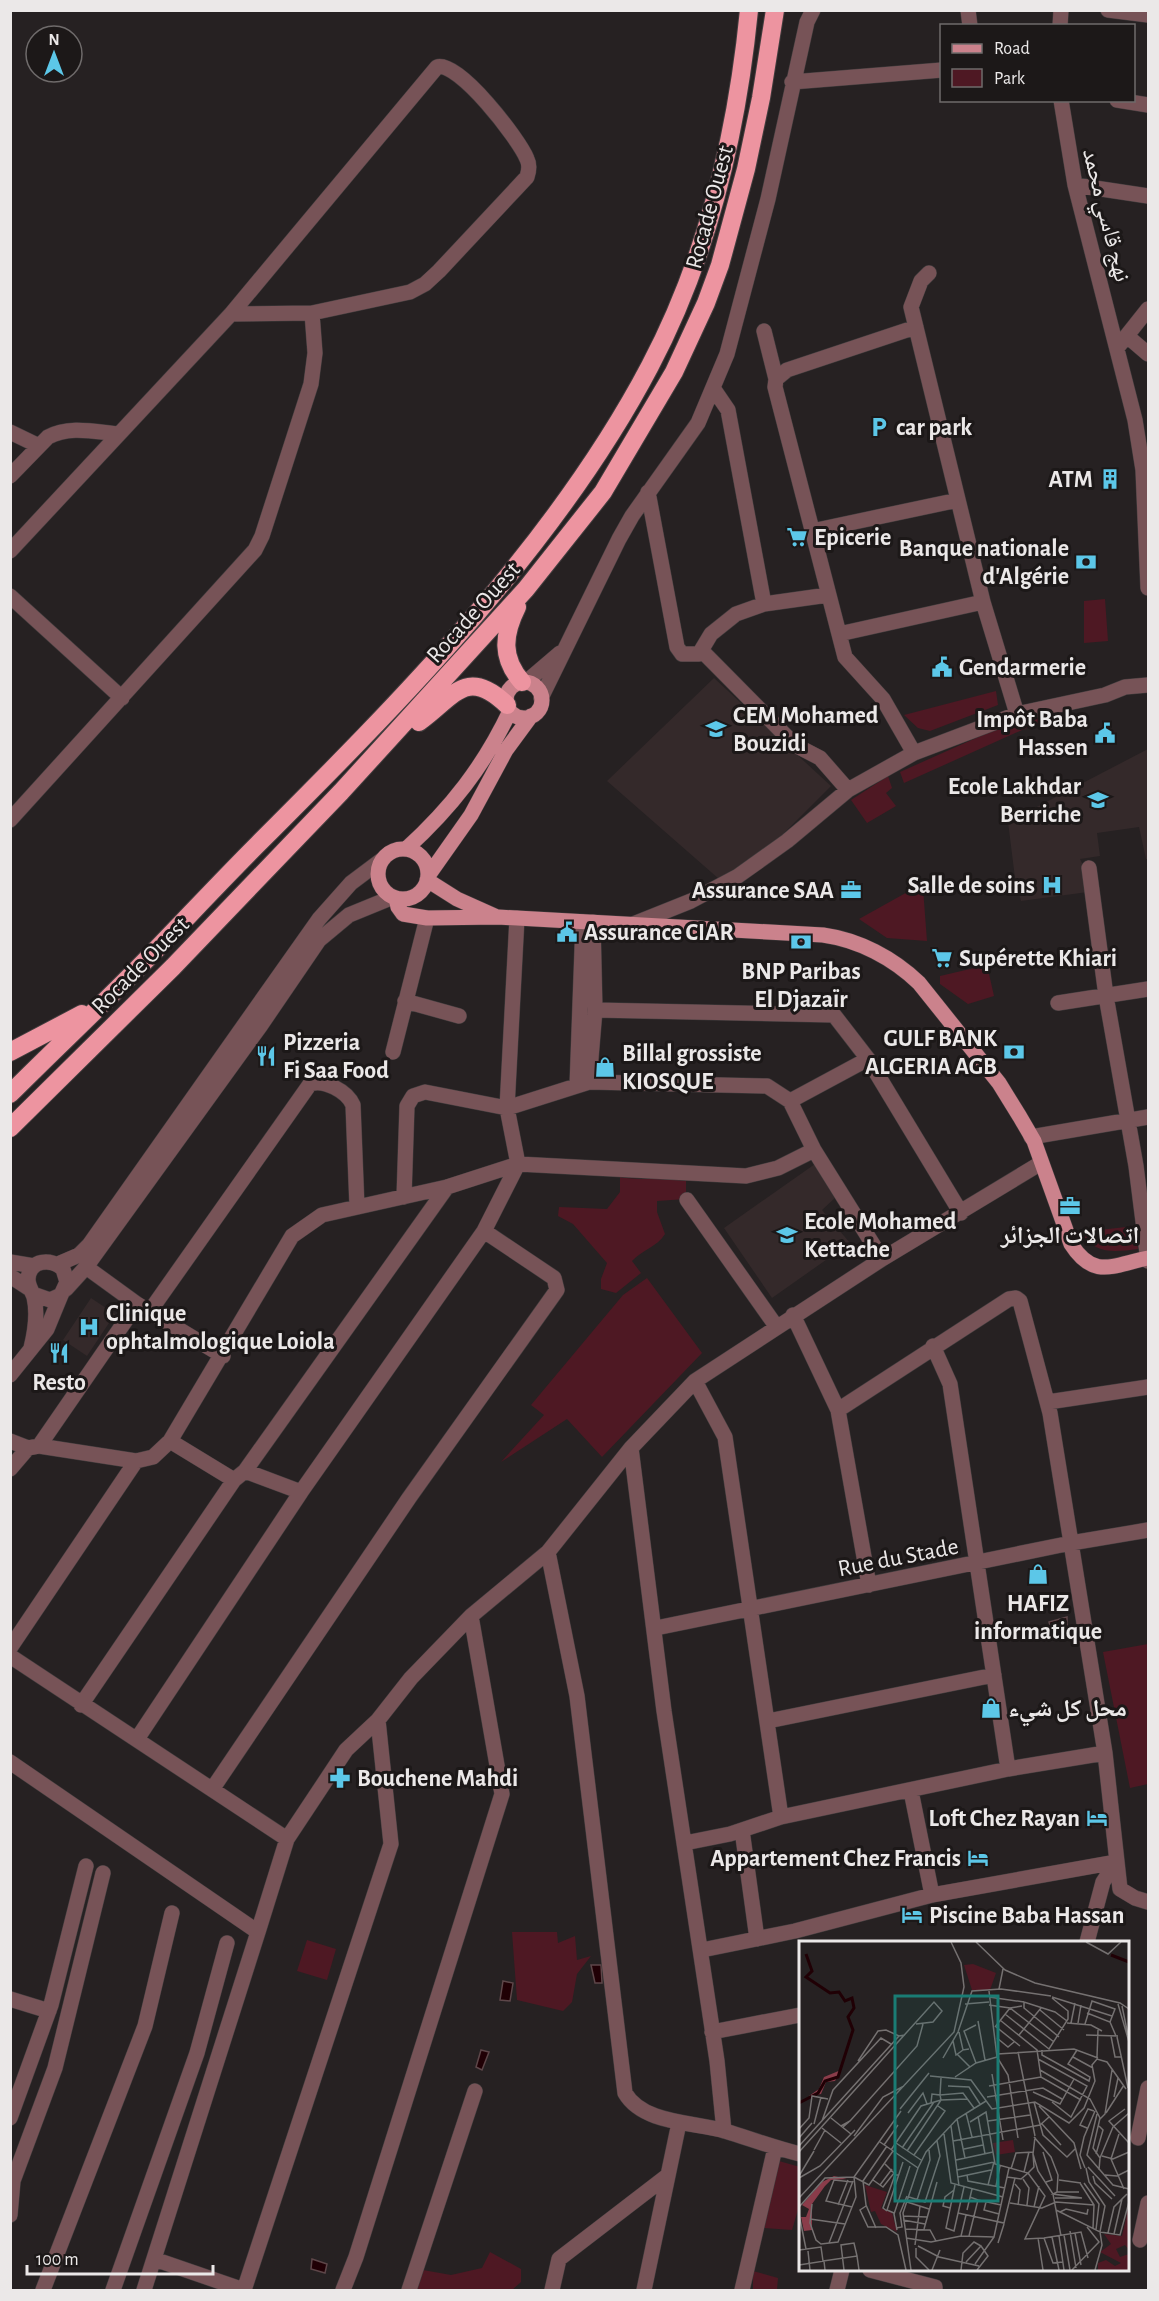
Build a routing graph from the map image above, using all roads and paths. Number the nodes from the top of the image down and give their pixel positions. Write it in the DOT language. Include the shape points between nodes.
graph roads {
  1 [pos="749,10"];
  2 [pos="775,10"];
  3 [pos="813,10"];
  4 [pos="1108,10"];
  5 [pos="1149,15"];
  6 [pos="940,70"];
  7 [pos="792,82"];
  8 [pos="1061,102"];
  9 [pos="1130,102"];
  10 [pos="1149,105"];
  11 [pos="1075,185"];
  12 [pos="1149,196"];
  13 [pos="929,273"];
  14 [pos="1149,309"];
  15 [pos="312,312"];
  16 [pos="231,314"];
  17 [pos="916,327"];
  18 [pos="764,331"];
  19 [pos="1122,342"];
  20 [pos="1149,354"];
  21 [pos="776,379"];
  22 [pos="713,388"];
  23 [pos="10,432"];
  24 [pos="119,434"];
  25 [pos="39,446"];
  26 [pos="1146,472"];
  27 [pos="10,476"];
  28 [pos="648,492"];
  29 [pos="958,500"];
  30 [pos="812,531"];
  31 [pos="10,551"];
  32 [pos="1149,588"];
  33 [pos="526,589"];
  34 [pos="828,595"];
  35 [pos="10,596"];
  36 [pos="983,602"];
  37 [pos="764,604"];
  38 [pos="839,634"];
  39 [pos="567,644"];
  40 [pos="702,651"];
  41 [pos="524,682"];
  42 [pos="1148,685"];
  43 [pos="122,698"];
  44 [pos="541,698"];
  45 [pos="508,708"];
  46 [pos="1017,714"];
  47 [pos="531,716"];
  48 [pos="400,728"];
  49 [pos="914,753"];
  50 [pos="848,790"];
  51 [pos="10,820"];
  52 [pos="406,849"];
  53 [pos="383,859"];
  54 [pos="1089,868"];
  55 [pos="427,878"];
  56 [pos="395,897"];
  57 [pos="691,901"];
  58 [pos="498,917"];
  59 [pos="427,918"];
  60 [pos="517,918"];
  61 [pos="588,922"];
  62 [pos="632,925"];
  63 [pos="680,928"];
  64 [pos="1149,988"];
  65 [pos="1106,996"];
  66 [pos="405,1000"];
  67 [pos="102,1003"];
  68 [pos="1058,1003"];
  69 [pos="595,1010"];
  70 [pos="459,1016"];
  71 [pos="10,1052"];
  72 [pos="393,1052"];
  73 [pos="868,1059"];
  74 [pos="583,1084"];
  75 [pos="10,1094"];
  76 [pos="790,1101"];
  77 [pos="507,1108"];
  78 [pos="1149,1117"];
  79 [pos="1128,1125"];
  80 [pos="10,1128"];
  81 [pos="1031,1137"];
  82 [pos="814,1150"];
  83 [pos="1041,1163"];
  84 [pos="518,1164"];
  85 [pos="447,1187"];
  86 [pos="404,1197"];
  87 [pos="687,1200"];
  88 [pos="357,1208"];
  89 [pos="961,1213"];
  90 [pos="484,1231"];
  91 [pos="882,1259"];
  92 [pos="1148,1259"];
  93 [pos="10,1262"];
  94 [pos="58,1264"];
  95 [pos="34,1266"];
  96 [pos="86,1267"];
  97 [pos="10,1276"];
  98 [pos="32,1292"];
  99 [pos="63,1292"];
  100 [pos="143,1308"];
  101 [pos="793,1315"];
  102 [pos="776,1326"];
  103 [pos="933,1346"];
  104 [pos="31,1348"];
  105 [pos="223,1356"];
  106 [pos="10,1376"];
  107 [pos="695,1381"];
  108 [pos="1149,1387"];
  109 [pos="1048,1402"];
  110 [pos="838,1410"];
  111 [pos="10,1441"];
  112 [pos="170,1441"];
  113 [pos="34,1447"];
  114 [pos="632,1448"];
  115 [pos="136,1461"];
  116 [pos="10,1468"];
  117 [pos="240,1475"];
  118 [pos="301,1492"];
  119 [pos="1149,1530"];
  120 [pos="1071,1543"];
  121 [pos="548,1552"];
  122 [pos="976,1564"];
  123 [pos="869,1585"];
  124 [pos="752,1609"];
  125 [pos="471,1616"];
  126 [pos="656,1628"];
  127 [pos="10,1648"];
  128 [pos="10,1656"];
  129 [pos="994,1675"];
  130 [pos="81,1705"];
  131 [pos="378,1720"];
  132 [pos="768,1721"];
  133 [pos="137,1739"];
  134 [pos="1105,1753"];
  135 [pos="10,1762"];
  136 [pos="1008,1769"];
  137 [pos="213,1788"];
  138 [pos="911,1791"];
  139 [pos="781,1817"];
  140 [pos="742,1830"];
  141 [pos="287,1839"];
  142 [pos="685,1843"];
  143 [pos="1116,1862"];
  144 [pos="86,1866"];
  145 [pos="103,1873"];
  146 [pos="932,1895"];
  147 [pos="1149,1902"];
  148 [pos="171,1913"];
  149 [pos="258,1932"];
  150 [pos="757,1939"];
  151 [pos="1087,1941"];
  152 [pos="227,1943"];
  153 [pos="702,1950"];
  154 [pos="10,1999"];
  155 [pos="49,2011"];
  156 [pos="799,2015"];
  157 [pos="712,2032"];
  158 [pos="1149,2088"];
  159 [pos="475,2091"];
  160 [pos="10,2118"];
  161 [pos="679,2123"];
  162 [pos="724,2131"];
  163 [pos="1138,2138"];
  164 [pos="775,2148"];
  165 [pos="799,2154"];
  166 [pos="667,2176"];
  167 [pos="1149,2203"];
  168 [pos="10,2215"];
  169 [pos="1139,2240"];
  170 [pos="154,2259"];
  171 [pos="842,2271"];
  172 [pos="874,2271"];
  173 [pos="940,2289"];
  174 [pos="43,2290"];
  175 [pos="113,2290"];
  176 [pos="144,2290"];
  177 [pos="244,2290"];
  178 [pos="343,2290"];
  179 [pos="408,2290"];
  180 [pos="552,2290"];
  181 [pos="644,2290"];
  182 [pos="742,2290"];
  183 [pos="837,2290"];
  1 -- 67 [label="highway, Rocade Ouest" via="733,120 710,214 685,287 650,367 581,480 520,560 376,724"];
  2 -- 33 [label="highway, Rocade Ouest" via="746,169 720,265 701,314 657,403 620,465"];
  3 -- 7 [label="street"];
  4 -- 5 [label="street"];
  6 -- 7 [label="street"];
  7 -- 22 [label="street" via="749,277"];
  8 -- 11 [label="street, نهج قاسي محمد"];
  9 -- 10 [label="street"];
  11 -- 12 [label="street"];
  11 -- 19 [label="street, نهج قاسي محمد"];
  13 -- 17 [label="street" via="913,297"];
  14 -- 19 [label="street"];
  15 -- 16 [label="street"];
  15 -- 16 [label="street" via="394,296 425,284 527,177 528,160 500,118 450,68 437,67"];
  15 -- 43 [label="street" via="315,353 311,384 262,536 248,560"];
  16 -- 24 [label="street"];
  17 -- 21 [label="street" via="787,370"];
  17 -- 29 [label="street"];
  18 -- 21 [label="street"];
  19 -- 20 [label="street"];
  19 -- 26 [label="street, نهج قاسي محمد"];
  21 -- 30 [label="street"];
  22 -- 28 [label="street" via="698,423"];
  22 -- 37 [label="street" via="728,410"];
  23 -- 25 [label="street"];
  24 -- 25 [label="street" via="66,431 48,437"];
  24 -- 31 [label="street"];
  25 -- 27 [label="street"];
  26 -- 32 [label="street, نهج قاسي محمد"];
  28 -- 39 [label="street" via="619,539"];
  28 -- 40 [label="street" via="677,647 690,656"];
  29 -- 30 [label="street"];
  29 -- 36 [label="street"];
  30 -- 34 [label="street"];
  33 -- 41 [label="highway" via="505,640 506,658"];
  33 -- 48 [label="highway, Rocade Ouest"];
  34 -- 37 [label="street"];
  34 -- 38 [label="street"];
  35 -- 43 [label="street"];
  36 -- 38 [label="street"];
  36 -- 46 [label="street"];
  37 -- 40 [label="street" via="735,614 711,634"];
  38 -- 49 [label="street" via="845,657 887,705"];
  39 -- 41 [label="street"];
  39 -- 44 [label="street"];
  40 -- 50 [label="street" via="795,745 820,758"];
  41 -- 44 [label="main road" via="538,689"];
  41 -- 45 [label="main road" via="509,690"];
  42 -- 46 [label="street" via="1125,687 1095,698"];
  43 -- 51 [label="street"];
  44 -- 47 [label="main road" via="539,709"];
  45 -- 47 [label="main road" via="519,717"];
  45 -- 48 [label="highway" via="486,688 470,686 455,692 417,722"];
  45 -- 52 [label="main road" via="489,753 470,782"];
  46 -- 49 [label="street"];
  47 -- 55 [label="main road"];
  48 -- 80 [label="highway, Rocade Ouest" via="181,958"];
  49 -- 50 [label="street"];
  50 -- 57 [label="street" via="738,876"];
  52 -- 53 [label="main road" via="389,853"];
  52 -- 55 [label="main road" via="424,861"];
  53 -- 56 [label="main road" via="378,880"];
  53 -- 94 [label="street" via="346,887 319,919 89,1245 79,1255"];
  54 -- 65 [label="street"];
  55 -- 56 [label="main road" via="419,893"];
  55 -- 58 [label="main road" via="457,899"];
  56 -- 59 [label="main road" via="403,914"];
  56 -- 96 [label="street" via="349,915 319,940"];
  57 -- 62 [label="street"];
  57 -- 63 [label="street"];
  58 -- 59 [label="main road"];
  58 -- 60 [label="main road"];
  59 -- 66 [label="street"];
  60 -- 61 [label="main road"];
  60 -- 77 [label="street"];
  61 -- 62 [label="main road"];
  61 -- 69 [label="street"];
  61 -- 74 [label="street"];
  62 -- 63 [label="main road"];
  63 -- 81 [label="main road" via="824,935 859,943 919,983 999,1083"];
  64 -- 65 [label="street"];
  65 -- 68 [label="street"];
  65 -- 79 [label="street"];
  66 -- 70 [label="street"];
  66 -- 72 [label="street"];
  67 -- 71 [label="highway"];
  67 -- 75 [label="highway, Rocade Ouest"];
  69 -- 73 [label="street" via="834,1015"];
  69 -- 74 [label="street"];
  73 -- 76 [label="street"];
  73 -- 89 [label="street"];
  74 -- 76 [label="street" via="767,1086"];
  74 -- 77 [label="street"];
  76 -- 82 [label="street"];
  77 -- 84 [label="street"];
  77 -- 86 [label="street" via="425,1092 413,1096 406,1106"];
  78 -- 79 [label="street"];
  79 -- 81 [label="street"];
  79 -- 92 [label="street"];
  81 -- 83 [label="main road"];
  82 -- 84 [label="street" via="778,1168 746,1176"];
  82 -- 91 [label="street"];
  83 -- 89 [label="street"];
  83 -- 92 [label="main road" via="1071,1244 1080,1258 1098,1267"];
  84 -- 85 [label="street"];
  84 -- 90 [label="street"];
  85 -- 86 [label="street"];
  85 -- 117 [label="street"];
  86 -- 88 [label="street"];
  87 -- 102 [label="street"];
  88 -- 100 [label="street" via="353,1105 350,1098 324,1083 310,1084"];
  88 -- 105 [label="street" via="322,1215 292,1236"];
  89 -- 91 [label="street"];
  90 -- 118 [label="street"];
  90 -- 137 [label="street" via="554,1278 557,1290 409,1498"];
  91 -- 101 [label="street"];
  93 -- 95 [label="street"];
  94 -- 95 [label="street" via="50,1261"];
  94 -- 99 [label="street" via="67,1275"];
  95 -- 98 [label="street" via="28,1280"];
  96 -- 99 [label="street"];
  96 -- 100 [label="street"];
  97 -- 98 [label="street"];
  98 -- 99 [label="street" via="50,1300"];
  98 -- 104 [label="street" via="35,1327"];
  99 -- 104 [label="street" via="50,1324"];
  100 -- 105 [label="street"];
  100 -- 113 [label="street"];
  101 -- 102 [label="street"];
  101 -- 110 [label="street"];
  102 -- 107 [label="street" via="746,1350"];
  103 -- 109 [label="street" via="1016,1298"];
  103 -- 110 [label="street"];
  103 -- 122 [label="street" via="950,1384"];
  104 -- 106 [label="street"];
  105 -- 112 [label="street"];
  107 -- 114 [label="street"];
  107 -- 124 [label="street" via="725,1437"];
  108 -- 109 [label="street"];
  109 -- 120 [label="street"];
  110 -- 123 [label="street"];
  111 -- 113 [label="street"];
  112 -- 115 [label="street" via="153,1457"];
  112 -- 117 [label="street"];
  113 -- 115 [label="street"];
  113 -- 116 [label="street"];
  114 -- 121 [label="street"];
  114 -- 126 [label="street"];
  115 -- 127 [label="street"];
  117 -- 118 [label="street"];
  117 -- 130 [label="street"];
  118 -- 133 [label="street"];
  119 -- 120 [label="street, Rue du Stade"];
  120 -- 122 [label="street, Rue du Stade"];
  120 -- 134 [label="street"];
  121 -- 125 [label="street"];
  121 -- 161 [label="street" via="577,1696 625,2093 633,2105"];
  122 -- 123 [label="street, Rue du Stade"];
  122 -- 129 [label="street"];
  123 -- 124 [label="street, Rue du Stade"];
  124 -- 126 [label="street, Rue du Stade"];
  124 -- 132 [label="street"];
  125 -- 131 [label="street" via="411,1678"];
  125 -- 178 [label="street" via="502,1794"];
  126 -- 142 [label="street" via="664,1711"];
  128 -- 130 [label="street"];
  129 -- 132 [label="street"];
  129 -- 136 [label="street"];
  130 -- 133 [label="street"];
  131 -- 141 [label="street" via="346,1750"];
  131 -- 177 [label="street" via="391,1844"];
  132 -- 139 [label="street"];
  133 -- 137 [label="street"];
  134 -- 136 [label="street"];
  134 -- 143 [label="street"];
  135 -- 149 [label="street"];
  136 -- 138 [label="street"];
  137 -- 141 [label="street"];
  138 -- 139 [label="street"];
  138 -- 146 [label="street"];
  139 -- 140 [label="street"];
  140 -- 142 [label="street"];
  140 -- 150 [label="street"];
  141 -- 149 [label="street"];
  142 -- 153 [label="street"];
  143 -- 146 [label="street"];
  143 -- 147 [label="street" via="1120,1889"];
  143 -- 151 [label="street" via="1103,1882"];
  144 -- 155 [label="street"];
  145 -- 168 [label="street" via="55,2068 14,2181"];
  146 -- 150 [label="street"];
  148 -- 174 [label="street" via="145,2026"];
  149 -- 170 [label="street"];
  150 -- 153 [label="street"];
  152 -- 175 [label="street" via="197,2053"];
  153 -- 157 [label="street"];
  154 -- 155 [label="street"];
  155 -- 160 [label="street"];
  156 -- 157 [label="street"];
  157 -- 162 [label="street"];
  158 -- 163 [label="street"];
  159 -- 179 [label="street"];
  161 -- 162 [label="street"];
  161 -- 166 [label="street"];
  162 -- 164 [label="street"];
  164 -- 165 [label="street"];
  164 -- 182 [label="street"];
  166 -- 180 [label="street" via="559,2259"];
  166 -- 181 [label="street"];
  167 -- 169 [label="street"];
  170 -- 176 [label="street"];
  170 -- 177 [label="street"];
  171 -- 183 [label="street"];
  172 -- 173 [label="street"];
}
